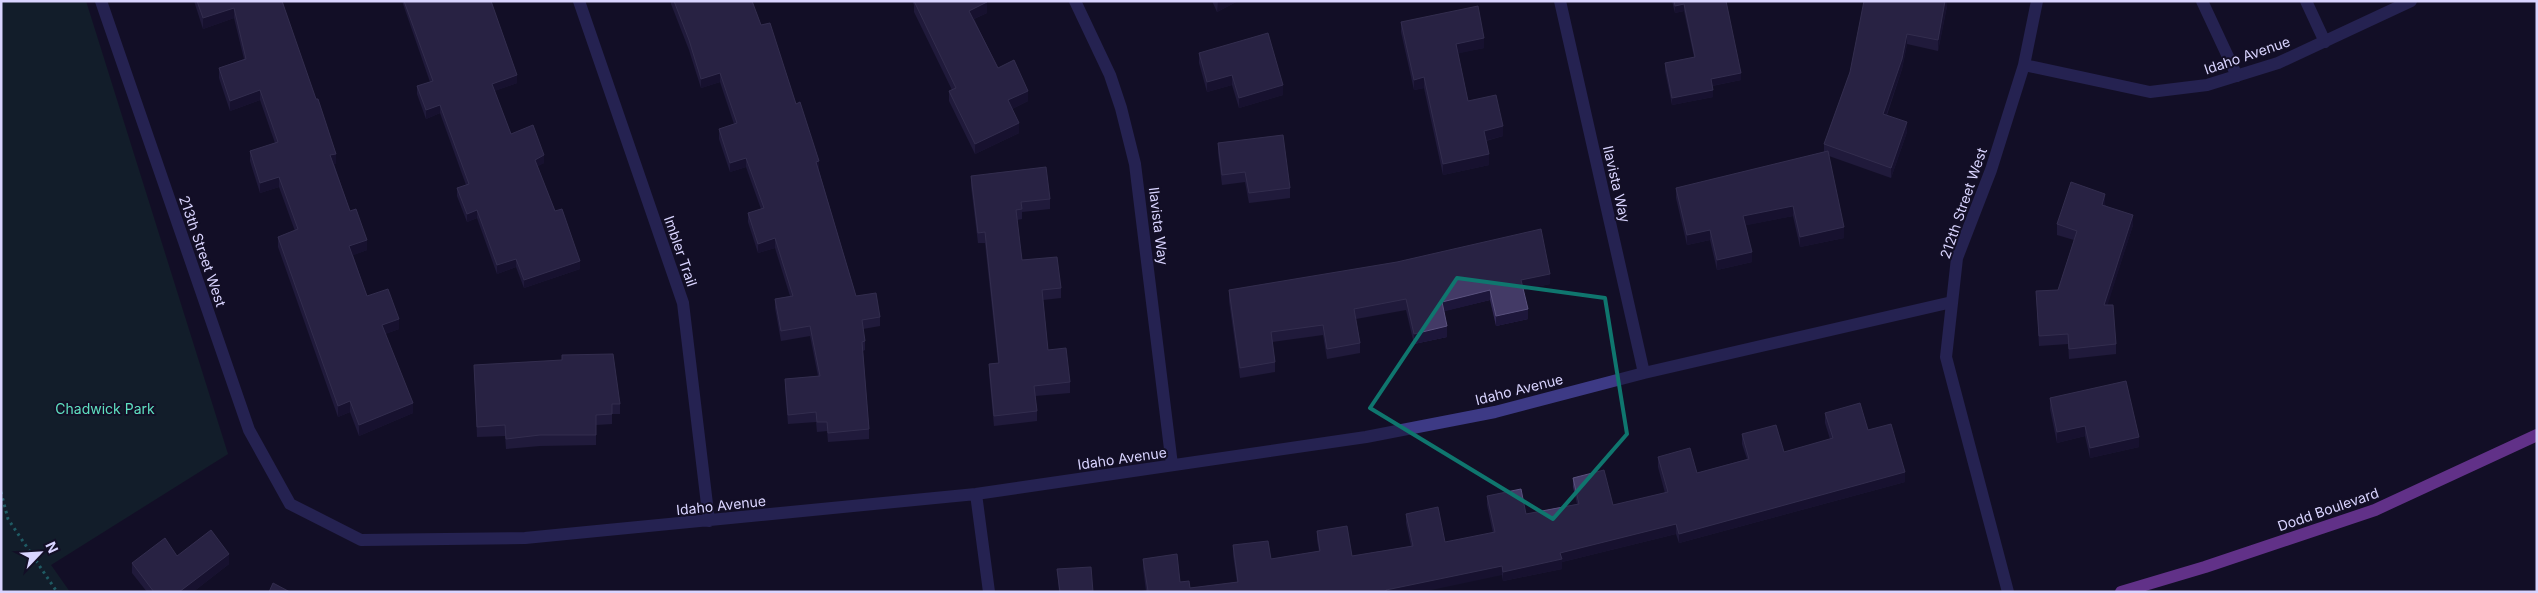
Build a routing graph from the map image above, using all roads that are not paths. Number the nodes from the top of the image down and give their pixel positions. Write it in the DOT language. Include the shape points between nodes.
graph roads {
  1 [pos="101,1"];
  2 [pos="579,1"];
  3 [pos="1076,1"];
  4 [pos="1560,1"];
  5 [pos="2037,1"];
  6 [pos="2202,1"];
  7 [pos="2306,1"];
  8 [pos="2411,1"];
  9 [pos="2325,42"];
  10 [pos="2024,66"];
  11 [pos="2237,76"];
  12 [pos="1952,302"];
  13 [pos="1644,374"];
  14 [pos="2537,435"];
  15 [pos="1172,465"];
  16 [pos="976,494"];
  17 [pos="290,504"];
  18 [pos="709,521"];
  19 [pos="989,592"];
  20 [pos="2008,592"];
  21 [pos="2121,592"];
  1 -- 17 [label="street, 213th Street West" via="249,430"];
  2 -- 18 [label="street, Imbler Trail" via="683,303"];
  3 -- 15 [label="street, Ilavista Way" via="1110,75 1135,164"];
  4 -- 13 [label="street, Ilavista Way"];
  5 -- 10 [label="street, 212th Street West"];
  6 -- 11 [label="street"];
  7 -- 9 [label="street"];
  8 -- 9 [label="street, Idaho Avenue"];
  9 -- 11 [label="street, Idaho Avenue" via="2278,63"];
  10 -- 11 [label="street, Idaho Avenue" via="2150,92 2207,85"];
  10 -- 12 [label="street, 212th Street West" via="1991,170 1957,258"];
  12 -- 13 [label="street, Idaho Avenue"];
  12 -- 20 [label="street, 212th Street West" via="1946,357"];
  13 -- 15 [label="street, Idaho Avenue" via="1495,412 1375,436"];
  14 -- 21 [label="main road, Dodd Boulevard" via="2376,510"];
  15 -- 16 [label="street, Idaho Avenue"];
  16 -- 18 [label="street, Idaho Avenue"];
  16 -- 19 [label="street"];
  17 -- 18 [label="street, Idaho Avenue" via="361,540 525,538"];
}
